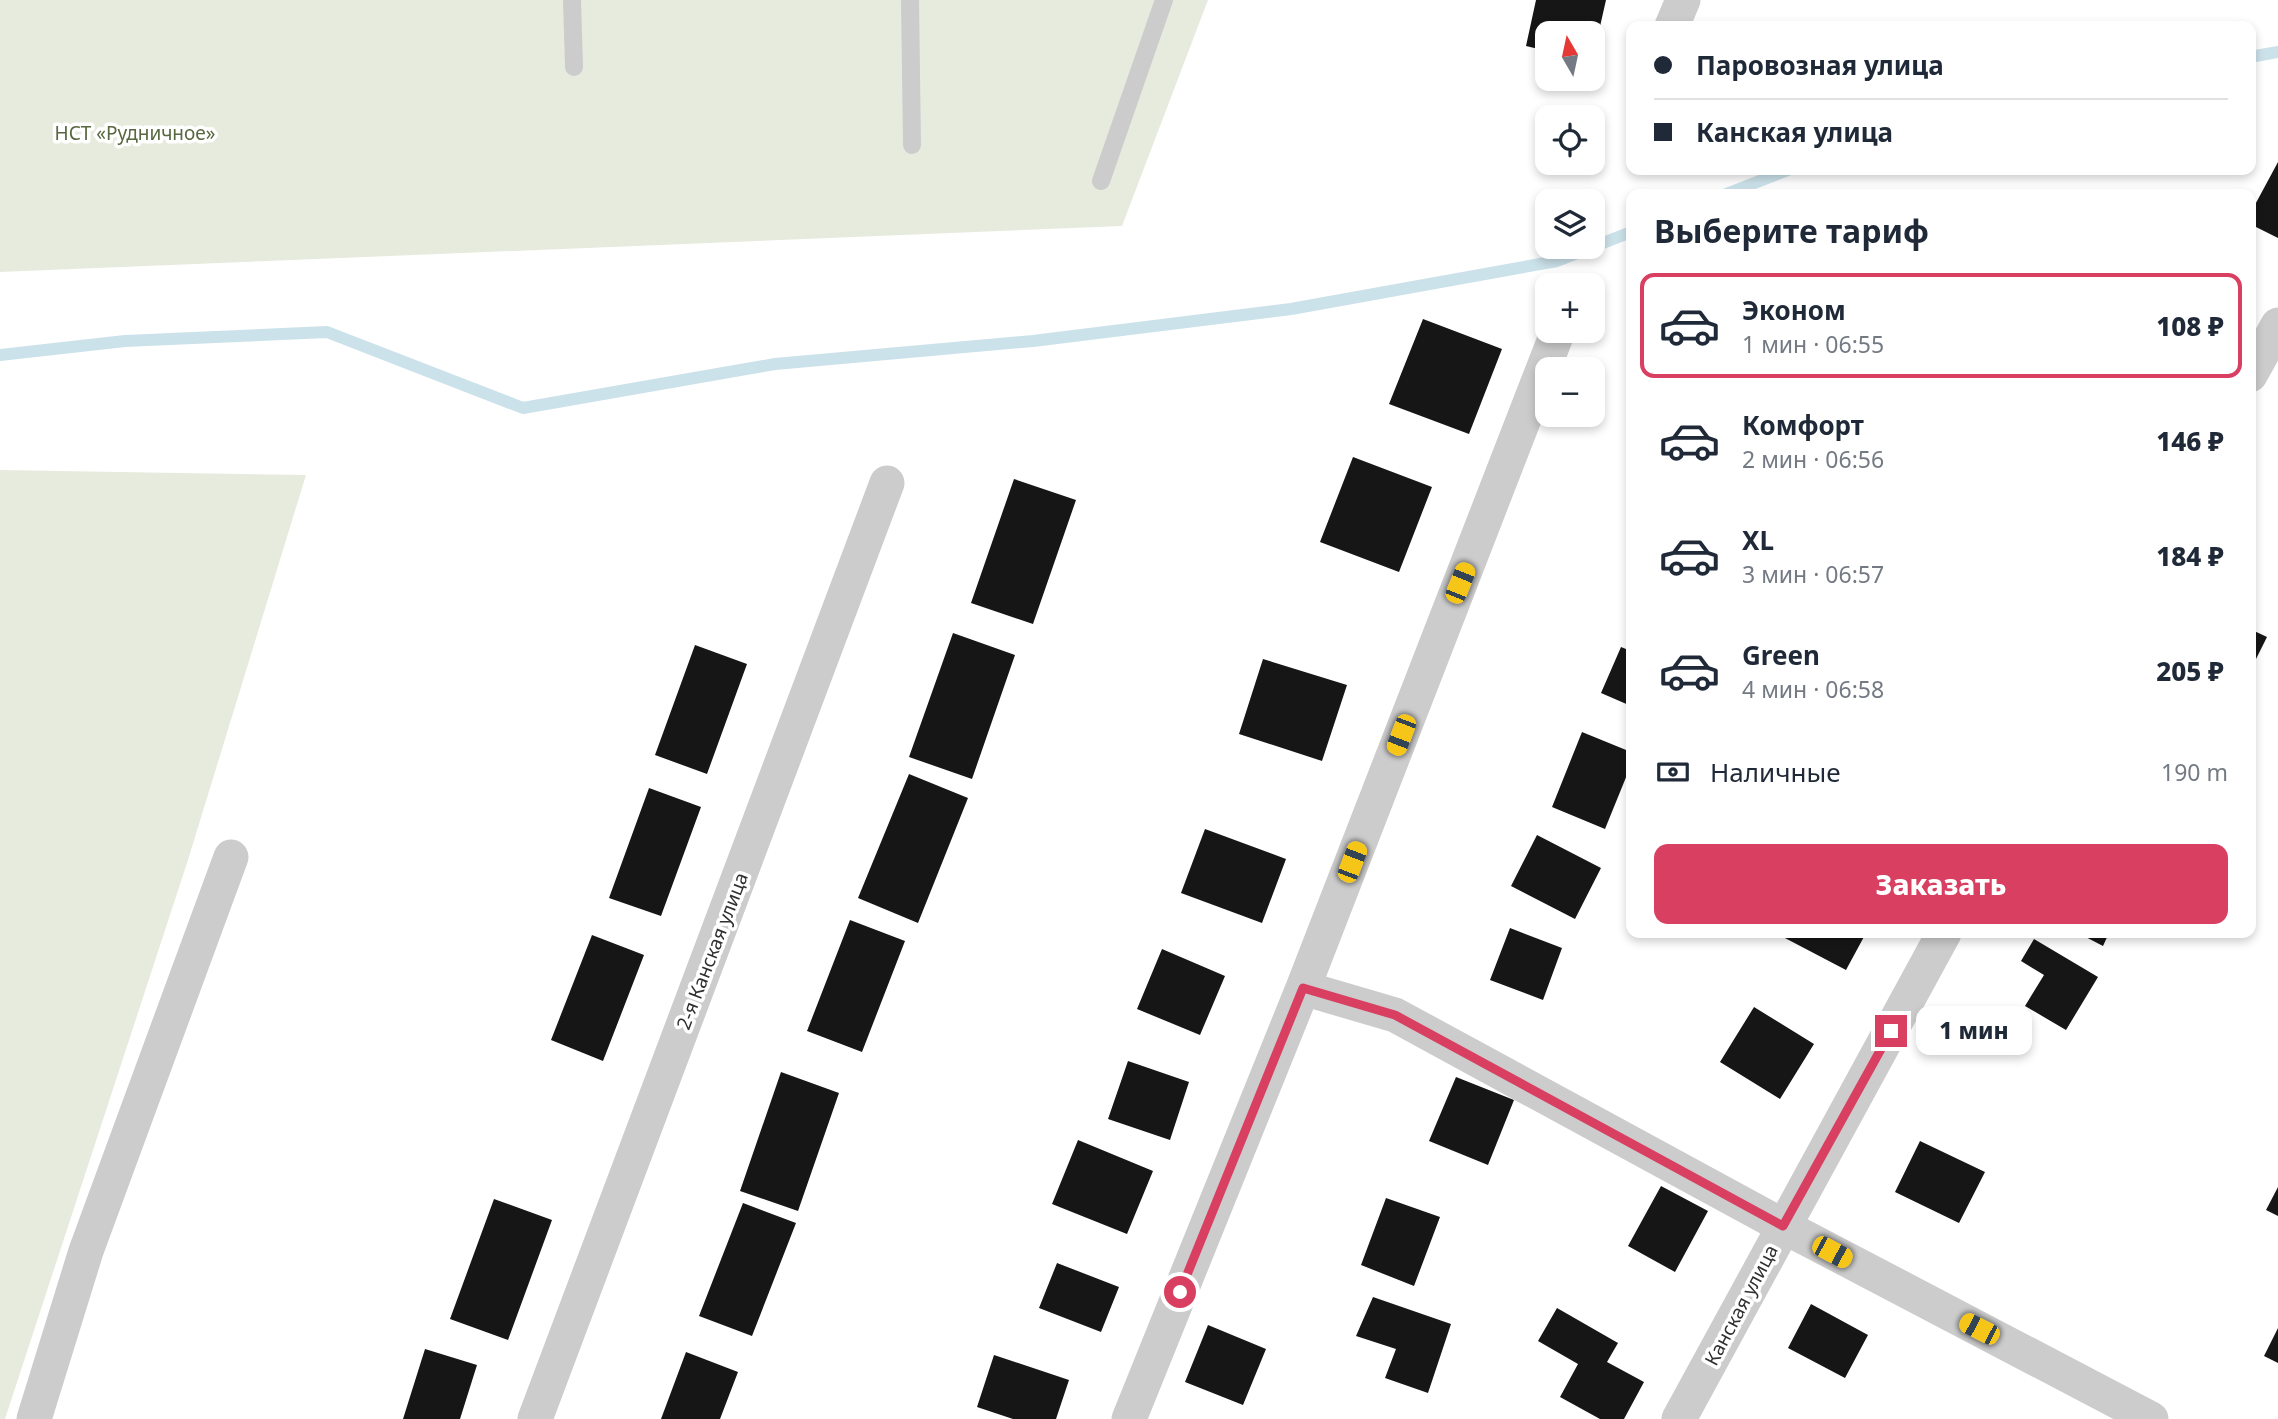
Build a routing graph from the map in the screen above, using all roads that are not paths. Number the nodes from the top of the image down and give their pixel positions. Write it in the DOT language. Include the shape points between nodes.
graph roads {
  1 [pos="572,0"];
  2 [pos="910,0"];
  3 [pos="1164,0"];
  4 [pos="1683,0"];
  5 [pos="1674,21"];
  6 [pos="574,67"];
  7 [pos="912,145"];
  8 [pos="1101,181"];
  9 [pos="2278,325"];
  10 [pos="1553,343"];
  11 [pos="2256,364"];
  12 [pos="887,483"];
  13 [pos="231,858"];
  14 [pos="1941,938"];
  15 [pos="1303,988"];
  16 [pos="1783,1226"];
  17 [pos="34,1419"];
  18 [pos="535,1419"];
  19 [pos="1129,1419"];
  20 [pos="1679,1419"];
  21 [pos="2151,1419"];
  1 -- 6 [label="lane"];
  2 -- 7 [label="lane"];
  3 -- 8 [label="lane"];
  4 -- 5 [label="street"];
  9 -- 11 [label="street"];
  10 -- 15 [label="street"];
  12 -- 18 [label="street, 2-я Канская улица"];
  13 -- 17 [label="street" via="86,1251"];
  14 -- 16 [label="street, Канская улица"];
  15 -- 16 [label="street" via="1395,1015"];
  15 -- 19 [label="street"];
  16 -- 20 [label="street, Канская улица"];
  16 -- 21 [label="street"];
}
